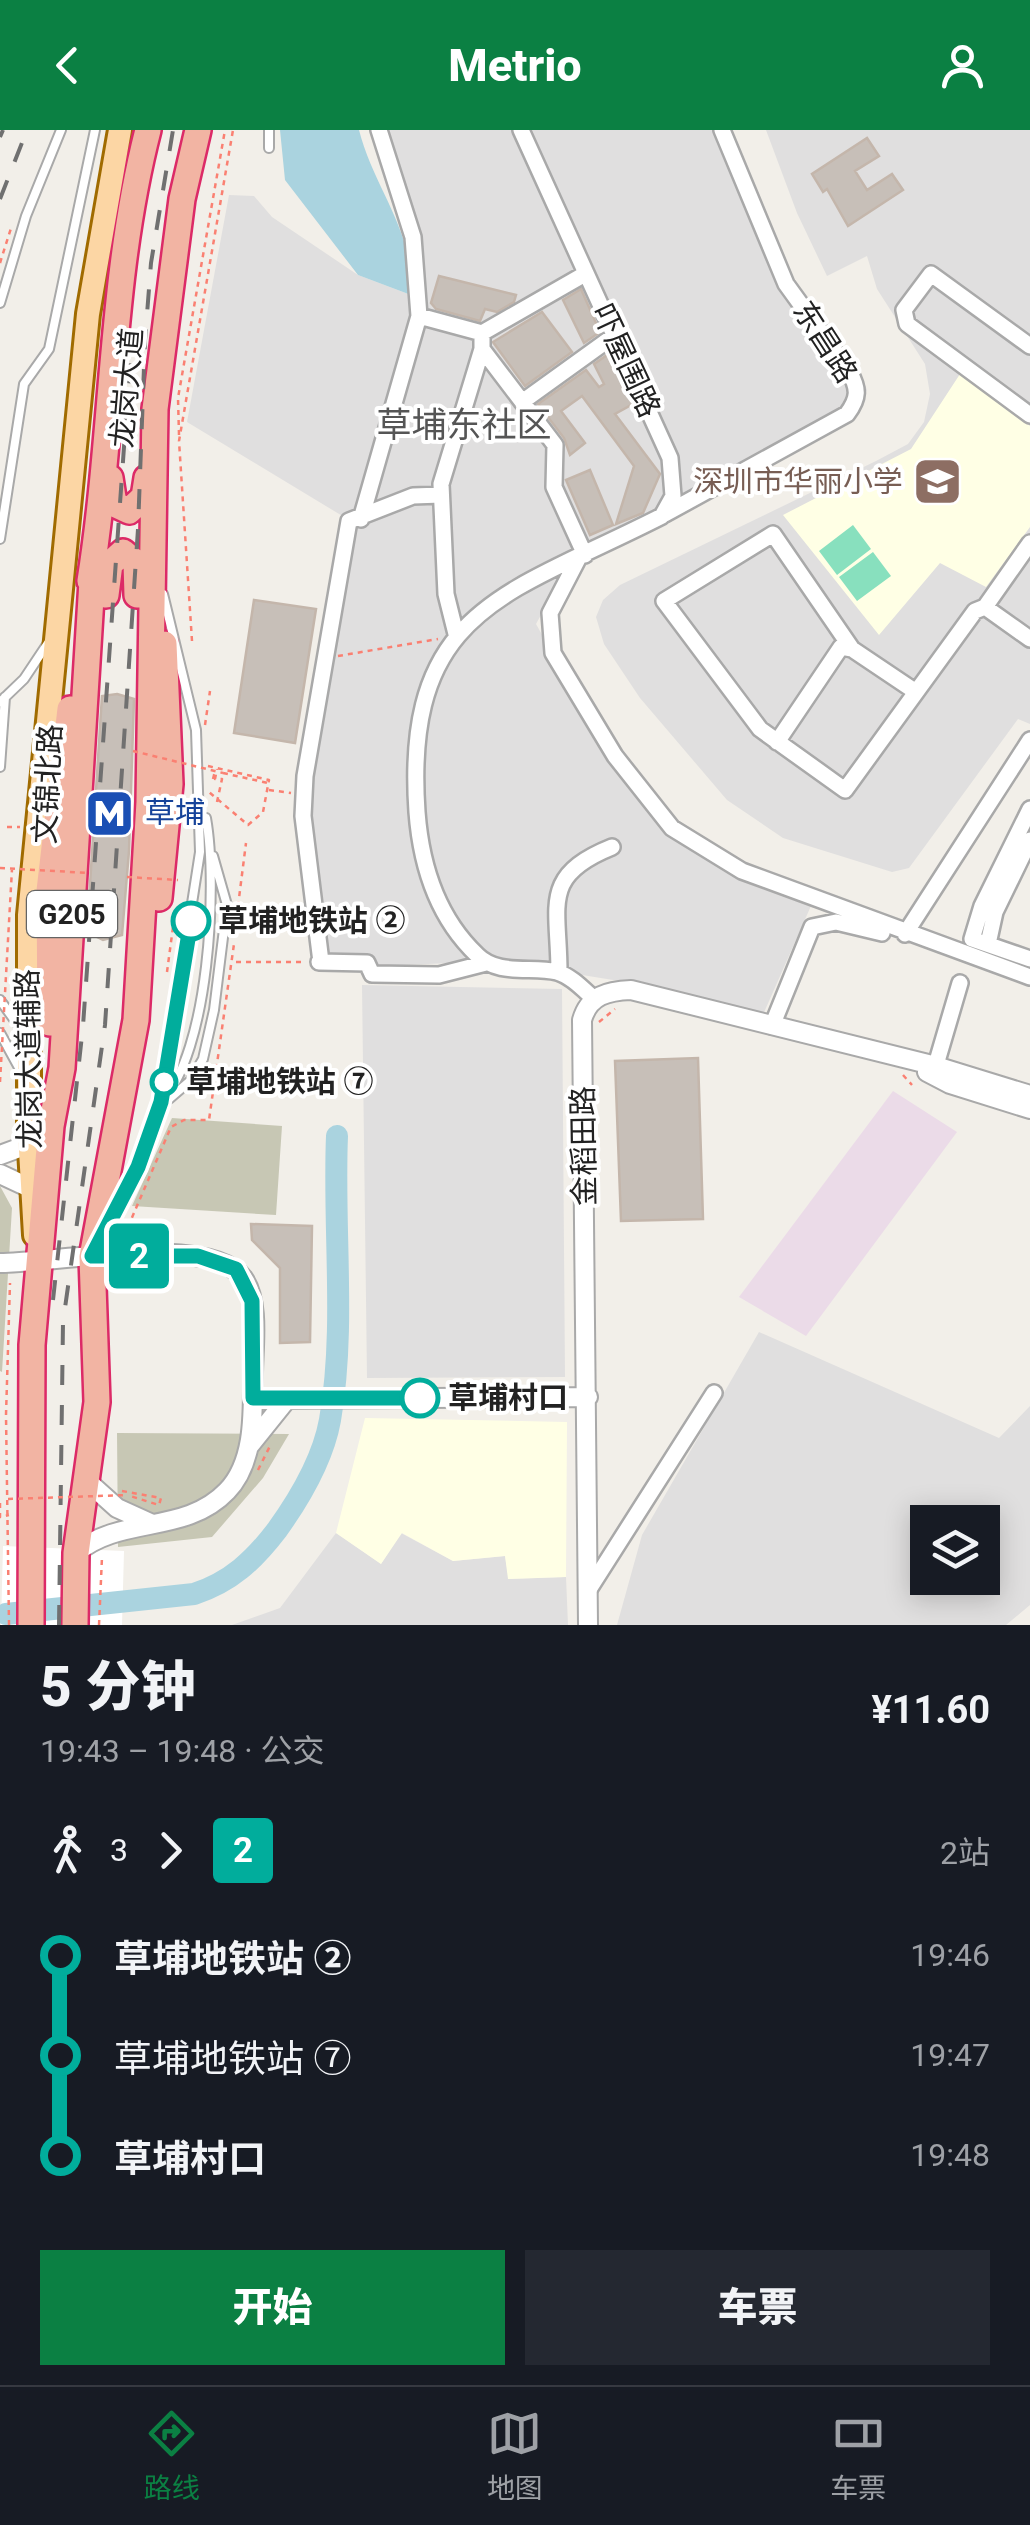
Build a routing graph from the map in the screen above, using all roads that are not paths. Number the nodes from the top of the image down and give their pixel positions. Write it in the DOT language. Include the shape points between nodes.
graph roads {
  1 [pos="62,130"];
  2 [pos="95,130"];
  3 [pos="120,130"];
  4 [pos="148,130"];
  5 [pos="198,130"];
  6 [pos="269,130"];
  7 [pos="380,130"];
  8 [pos="521,130"];
  9 [pos="722,130"];
  10 [pos="269,148"];
  11 [pos="585,274"];
  12 [pos="0,303"];
  13 [pos="419,316"];
  14 [pos="615,335"];
  15 [pos="482,341"];
  16 [pos="1030,346"];
  17 [pos="522,402"];
  18 [pos="1030,414"];
  19 [pos="152,441"];
  20 [pos="108,458"];
  21 [pos="442,495"];
  22 [pos="662,516"];
  23 [pos="361,519"];
  24 [pos="0,538"];
  25 [pos="1030,543"];
  26 [pos="154,554"];
  27 [pos="582,557"];
  28 [pos="93,565"];
  29 [pos="985,606"];
  30 [pos="61,617"];
  31 [pos="454,636"];
  32 [pos="1030,639"];
  33 [pos="852,649"];
  34 [pos="916,692"];
  35 [pos="2,699"];
  36 [pos="1030,740"];
  37 [pos="777,742"];
  38 [pos="0,768"];
  39 [pos="202,797"];
  40 [pos="1030,809"];
  41 [pos="1030,840"];
  42 [pos="146,844"];
  43 [pos="612,847"];
  44 [pos="211,852"];
  45 [pos="83,863"];
  46 [pos="906,934"];
  47 [pos="980,942"];
  48 [pos="1030,959"];
  49 [pos="486,963"];
  50 [pos="558,972"];
  51 [pos="1030,977"];
  52 [pos="960,983"];
  53 [pos="594,998"];
  54 [pos="0,1000"];
  55 [pos="136,1020"];
  56 [pos="772,1026"];
  57 [pos="0,1033"];
  58 [pos="30,1054"];
  59 [pos="935,1071"];
  60 [pos="1030,1095"];
  61 [pos="31,1097"];
  62 [pos="161,1102"];
  63 [pos="1030,1109"];
  64 [pos="40,1130"];
  65 [pos="0,1156"];
  66 [pos="0,1174"];
  67 [pos="30,1188"];
  68 [pos="92,1256"];
  69 [pos="41,1262"];
  70 [pos="0,1264"];
  71 [pos="714,1393"];
  72 [pos="588,1397"];
  73 [pos="253,1398"];
  74 [pos="287,1400"];
  75 [pos="249,1446"];
  76 [pos="88,1482"];
  77 [pos="155,1525"];
  78 [pos="76,1553"];
  79 [pos="588,1591"];
  80 [pos="31,1625"];
  81 [pos="74,1625"];
  82 [pos="588,1625"];
  1 -- 12 [label="lane"];
  2 -- 24 [label="lane" via="49,349 24,384"];
  3 -- 30 [label="main road, 龙岗大道" via="88,314"];
  4 -- 20 [label="highway, 龙岗大道 / G205" via="123,265"];
  5 -- 19 [label="highway, 龙岗大道 / G205" via="174,248"];
  6 -- 10 [label="lane"];
  7 -- 13 [label="street" via="413,237"];
  8 -- 11 [label="street, 吓屋围路"];
  9 -- 22 [label="street, 东昌路" via="786,284 849,371 857,401 847,414 756,468"];
  11 -- 14 [label="street, 吓屋围路"];
  11 -- 15 [label="street"];
  13 -- 15 [label="street"];
  13 -- 23 [label="street"];
  14 -- 17 [label="street"];
  14 -- 22 [label="street, 吓屋围路" via="670,458 673,496"];
  15 -- 17 [label="street"];
  15 -- 21 [label="street"];
  16 -- 18 [label="street" via="931,274 904,310 907,324"];
  17 -- 27 [label="street" via="555,444 554,487"];
  19 -- 20 [label="highway" via="144,497 129,512 114,504"];
  19 -- 26 [label="highway, 龙岗大道 / G205"];
  20 -- 28 [label="highway, 龙岗大道 / G205"];
  21 -- 23 [label="street" via="412,496"];
  21 -- 31 [label="street"];
  22 -- 27 [label="street"];
  23 -- 49 [label="street" via="349,521 305,776 314,962 367,963 372,974 439,975"];
  25 -- 29 [label="street"];
  26 -- 39 [label="lane" via="196,730"];
  26 -- 42 [label="highway, 龙岗大道 / G205"];
  26 -- 55 [label="highway" via="170,784 157,923"];
  27 -- 31 [label="street" via="511,591"];
  27 -- 46 [label="street" via="550,613 553,653 648,802 698,848 742,871"];
  28 -- 45 [label="highway, 文锦北路 / G205"];
  28 -- 64 [label="highway" via="49,890"];
  29 -- 32 [label="street"];
  29 -- 34 [label="street"];
  30 -- 35 [label="lane" via="36,663"];
  30 -- 58 [label="main road, 龙岗大道辅路" via="29,915"];
  31 -- 49 [label="street" via="421,704 418,827 434,893 450,924"];
  33 -- 34 [label="street"];
  33 -- 37 [label="street" via="840,647"];
  33 -- 37 [label="street" via="773,534 664,602 760,729"];
  34 -- 37 [label="street" via="845,790"];
  35 -- 38 [label="lane"];
  36 -- 46 [label="street"];
  39 -- 44 [label="lane"];
  39 -- 62 [label="lane" via="195,900"];
  40 -- 47 [label="street" via="982,906"];
  41 -- 47 [label="street"];
  42 -- 45 [label="highway" via="137,569 124,552 113,558 108,576"];
  42 -- 55 [label="highway, G205"];
  43 -- 50 [label="street" via="579,860 560,884"];
  44 -- 62 [label="lane" via="211,920 192,1048 182,1076"];
  44 -- 62 [label="lane" via="227,905 214,1010 197,1071"];
  45 -- 64 [label="highway, 文锦北路 / G205" via="62,1068"];
  46 -- 51 [label="street"];
  46 -- 56 [label="street" via="836,922 812,927"];
  47 -- 48 [label="street"];
  49 -- 50 [label="street"];
  50 -- 53 [label="street"];
  52 -- 59 [label="street"];
  53 -- 56 [label="street" via="631,990"];
  53 -- 72 [label="street, 金稻田路" via="582,1020"];
  54 -- 58 [label="lane"];
  55 -- 68 [label="highway, G205"];
  56 -- 59 [label="street"];
  57 -- 61 [label="lane"];
  58 -- 61 [label="main road, 龙岗大道辅路"];
  59 -- 60 [label="street"];
  59 -- 63 [label="street"];
  61 -- 64 [label="main road, 龙岗大道辅路"];
  62 -- 68 [label="lane" via="138,1167"];
  64 -- 65 [label="street"];
  64 -- 67 [label="main road, 龙岗大道辅路"];
  64 -- 69 [label="highway, 文锦北路 / G205"];
  66 -- 67 [label="street"];
  67 -- 69 [label="main road, 龙岗大道辅路"];
  68 -- 69 [label="street"];
  68 -- 73 [label="street" via="198,1256 236,1269 252,1301"];
  68 -- 76 [label="highway, G205" via="97,1402"];
  69 -- 70 [label="street"];
  69 -- 80 [label="highway, 文锦北路 / G205" via="22,1544"];
  71 -- 79 [label="street"];
  72 -- 74 [label="street"];
  72 -- 79 [label="street, 金稻田路"];
  73 -- 74 [label="street"];
  73 -- 75 [label="street"];
  74 -- 75 [label="street"];
  75 -- 77 [label="street" via="239,1475 218,1500"];
  76 -- 77 [label="street" via="117,1508"];
  76 -- 78 [label="highway, G205"];
  77 -- 78 [label="street" via="110,1532"];
  78 -- 81 [label="highway, G205"];
  79 -- 82 [label="street, 金稻田路"];
}
